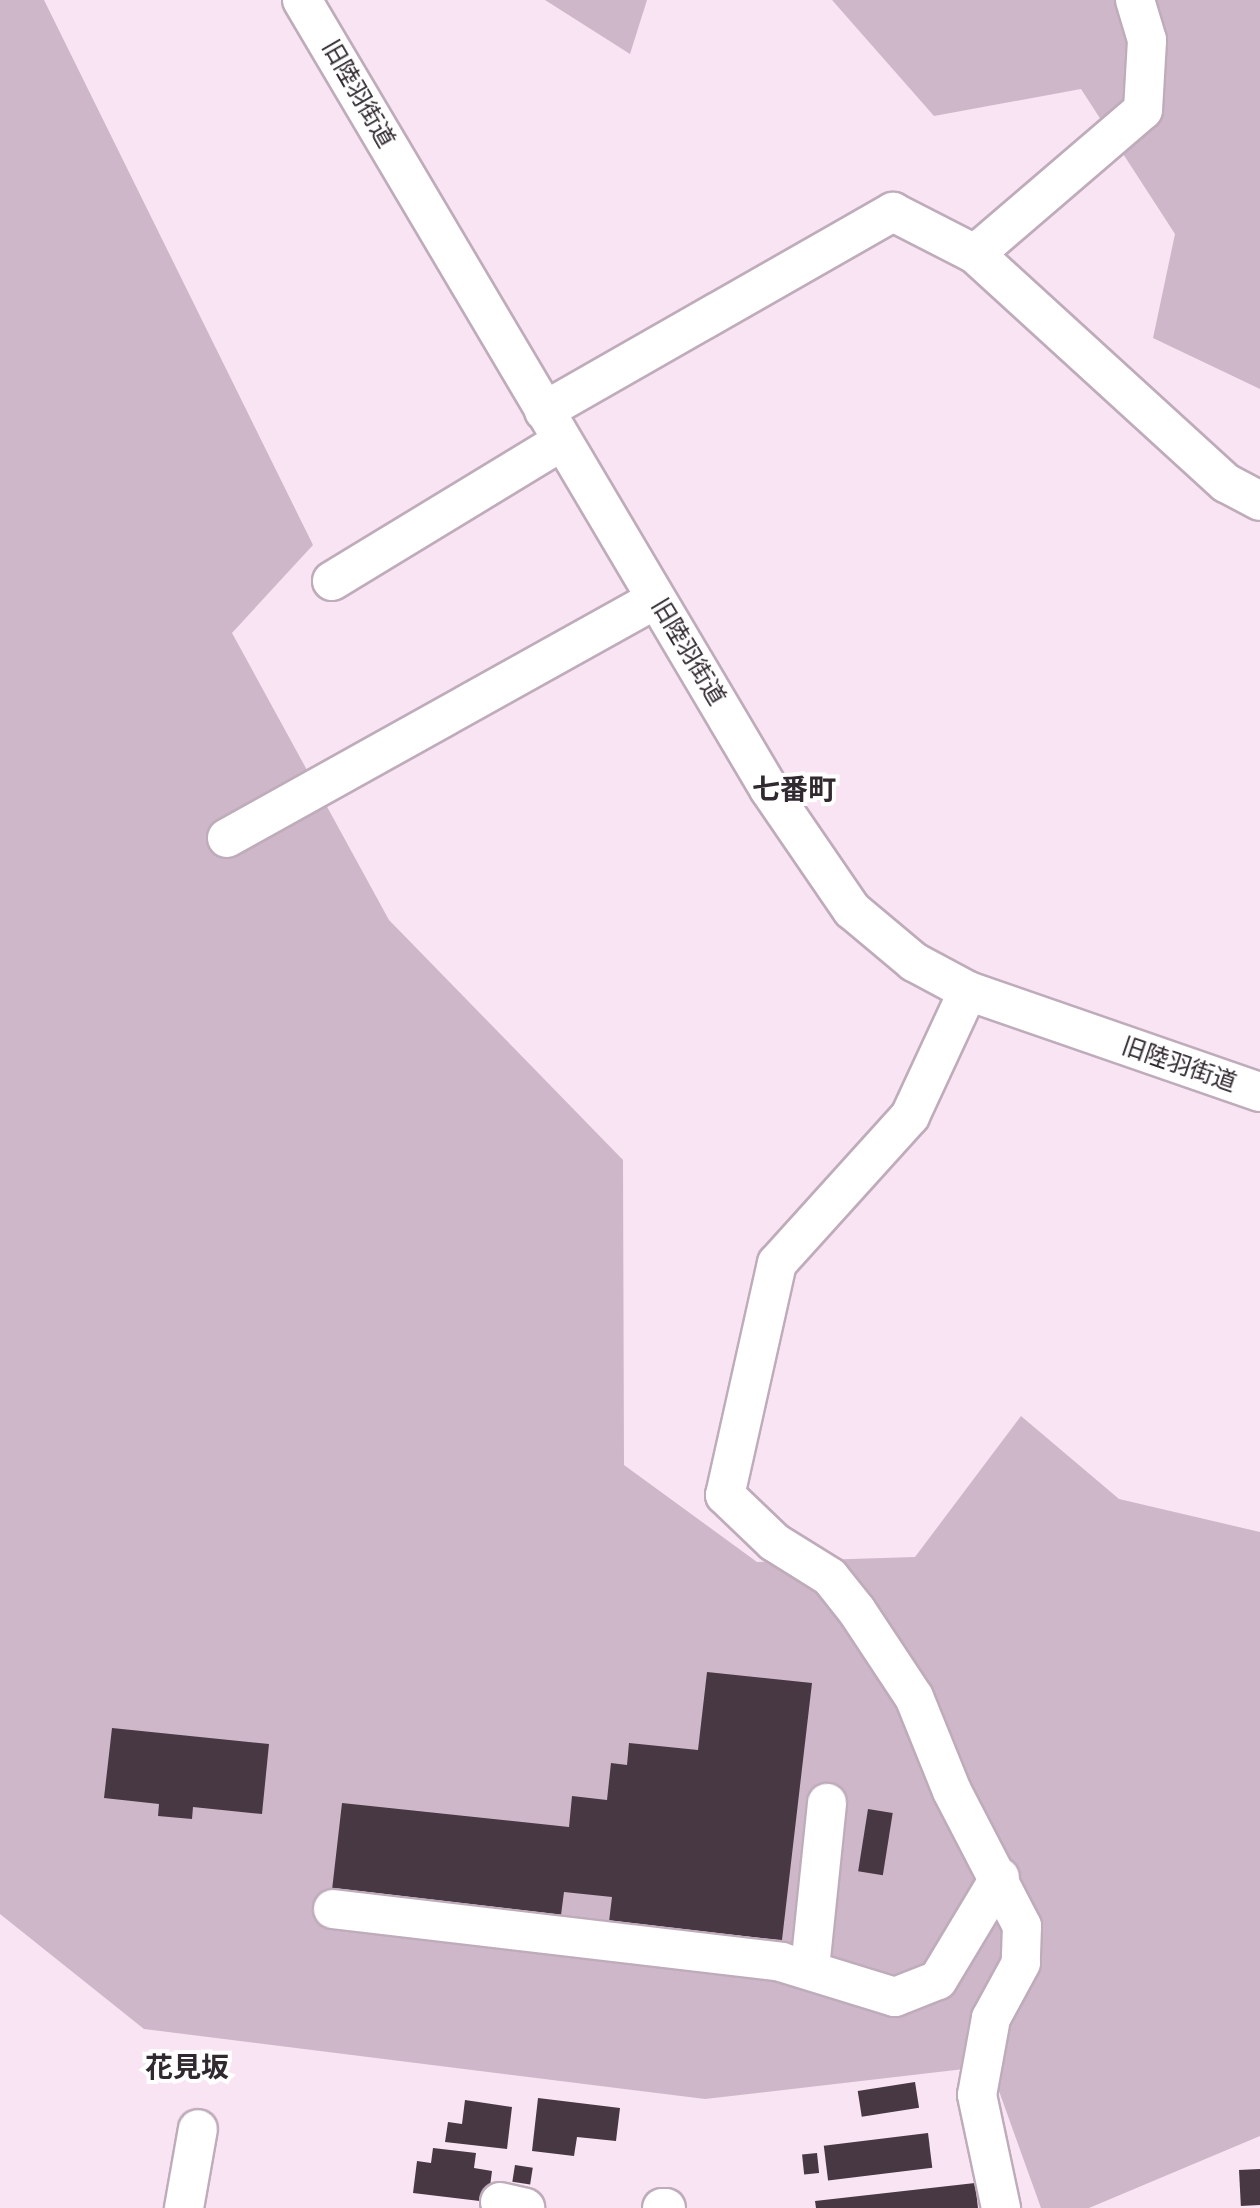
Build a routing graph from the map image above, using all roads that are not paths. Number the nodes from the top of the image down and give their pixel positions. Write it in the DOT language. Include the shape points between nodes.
graph roads {
  1 [pos="302,0"];
  2 [pos="1135,0"];
  3 [pos="975,254"];
  4 [pos="553,426"];
  5 [pos="1260,501"];
  6 [pos="332,581"];
  7 [pos="656,599"];
  8 [pos="227,838"];
  9 [pos="968,991"];
  10 [pos="1260,1092"];
  11 [pos="827,1803"];
  12 [pos="1000,1877"];
  13 [pos="333,1909"];
  14 [pos="810,1968"];
  15 [pos="198,2129"];
  16 [pos="184,2208"];
  17 [pos="1001,2208"];
  1 -- 4 [label="street, 旧陸羽街道"];
  2 -- 3 [label="street" via="1147,40 1143,110"];
  3 -- 4 [label="street" via="918,219 893,212 868,221"];
  3 -- 5 [label="street" via="1226,483"];
  4 -- 6 [label="street"];
  4 -- 7 [label="street, 旧陸羽街道"];
  7 -- 8 [label="street"];
  7 -- 9 [label="street, 旧陸羽街道" via="769,789 852,910 914,962"];
  9 -- 10 [label="street, 旧陸羽街道"];
  9 -- 12 [label="street" via="910,1116 777,1263 725,1495 774,1542 830,1577 857,1611 914,1697 952,1791"];
  11 -- 14 [label="street"];
  12 -- 14 [label="street" via="938,1980 895,1997"];
  12 -- 17 [label="street" via="1022,1926 1021,1963 991,2018 977,2095"];
  13 -- 14 [label="street"];
  15 -- 16 [label="street"];
}
